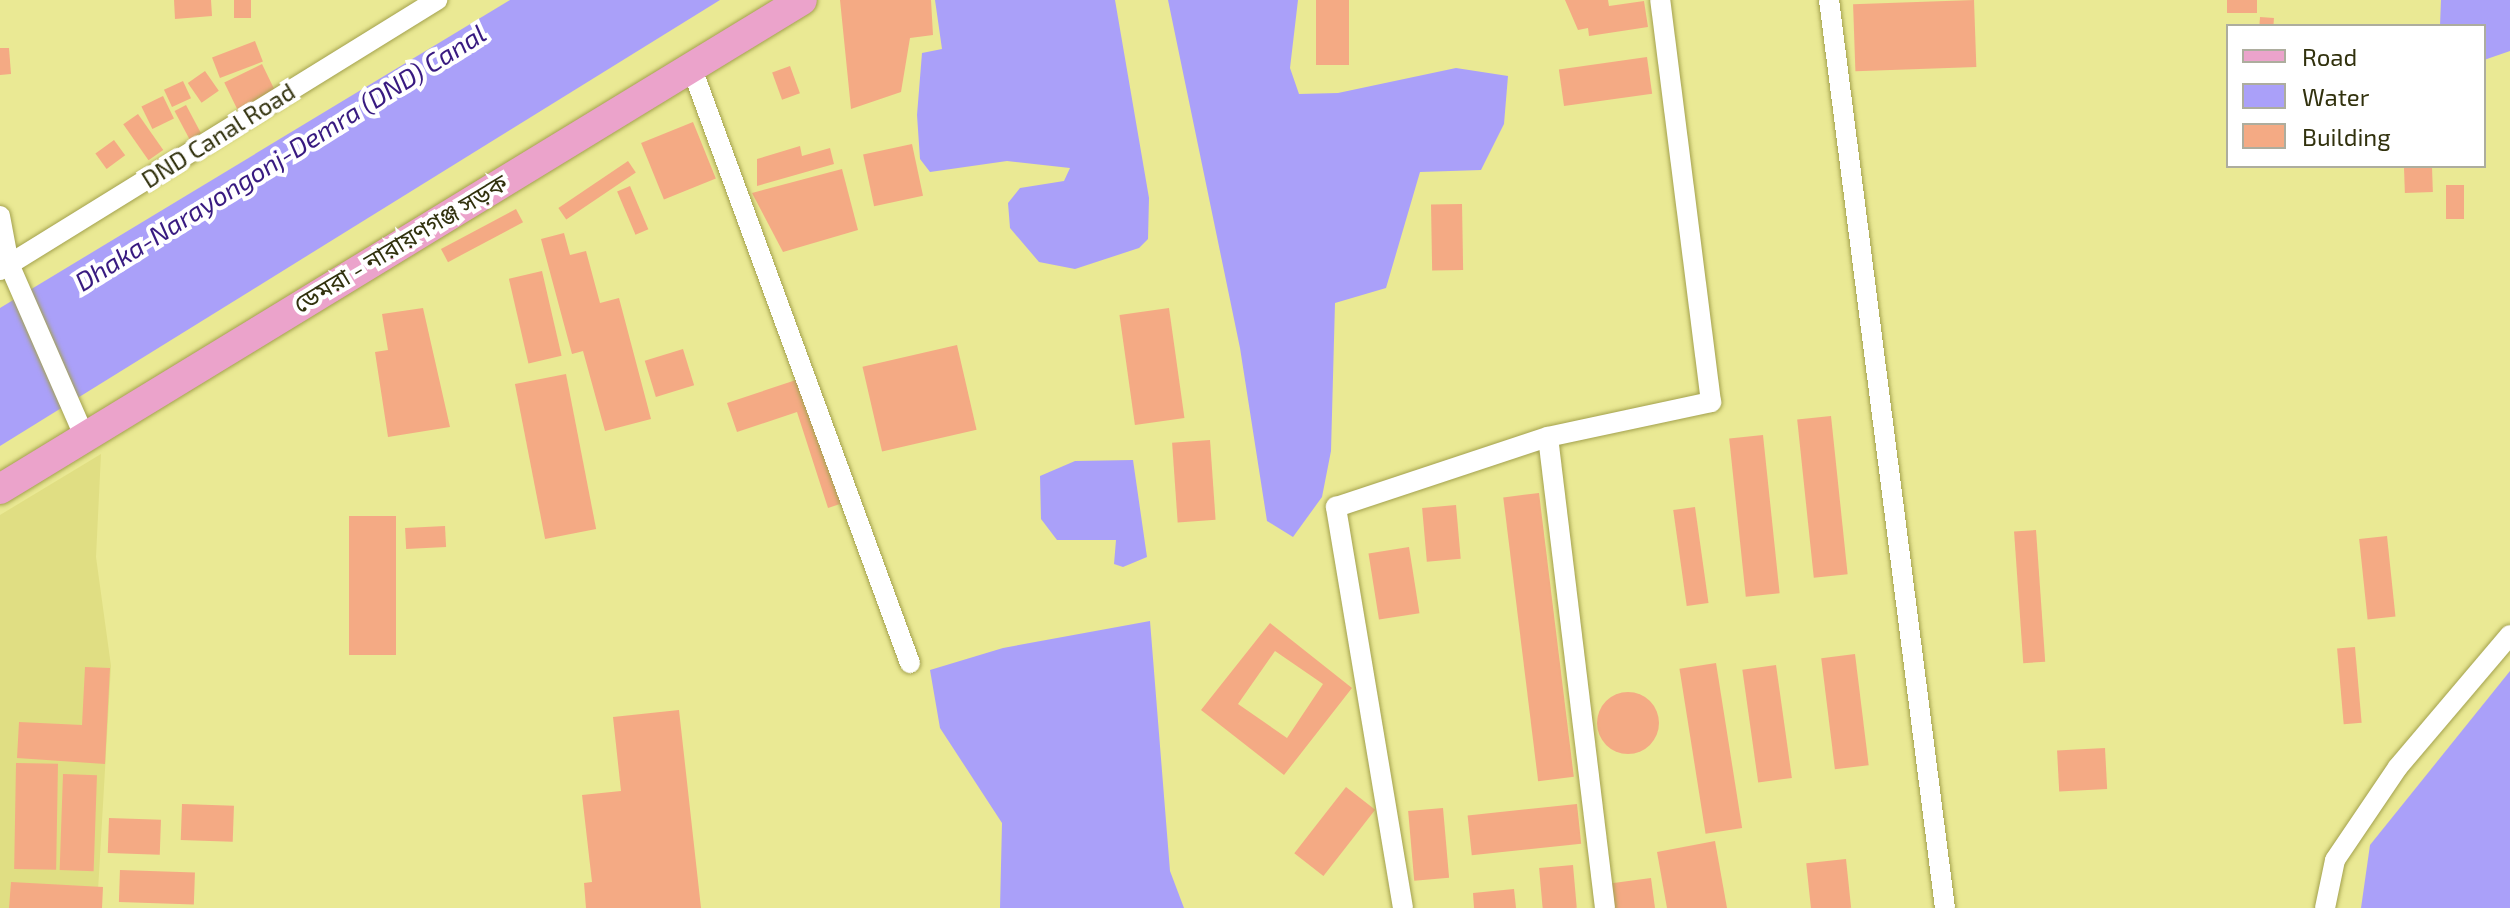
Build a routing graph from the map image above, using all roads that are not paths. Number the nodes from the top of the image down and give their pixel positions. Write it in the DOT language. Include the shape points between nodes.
graph roads {
  1 [pos="437,0"];
  2 [pos="802,0"];
  3 [pos="1660,0"];
  4 [pos="1829,0"];
  5 [pos="691,66"];
  6 [pos="0,216"];
  7 [pos="5,267"];
  8 [pos="83,433"];
  9 [pos="1548,437"];
  10 [pos="0,489"];
  11 [pos="2510,635"];
  12 [pos="910,663"];
  13 [pos="1403,908"];
  14 [pos="1605,908"];
  15 [pos="1945,908"];
  16 [pos="2325,908"];
  1 -- 7 [label="street, DND Canal Road"];
  2 -- 5 [label="main road, ডেমরা - নারায়ণগঞ্জ সড়ক"];
  3 -- 9 [label="street" via="1711,402"];
  4 -- 15 [label="street"];
  5 -- 8 [label="main road, ডেমরা - নারায়ণগঞ্জ সড়ক"];
  5 -- 12 [label="street"];
  6 -- 7 [label="street"];
  7 -- 8 [label="street"];
  8 -- 10 [label="main road, ডেমরা - নারায়ণগঞ্জ সড়ক"];
  9 -- 13 [label="street" via="1336,507"];
  9 -- 14 [label="street"];
  11 -- 16 [label="street" via="2358,825 2335,860"];
}
